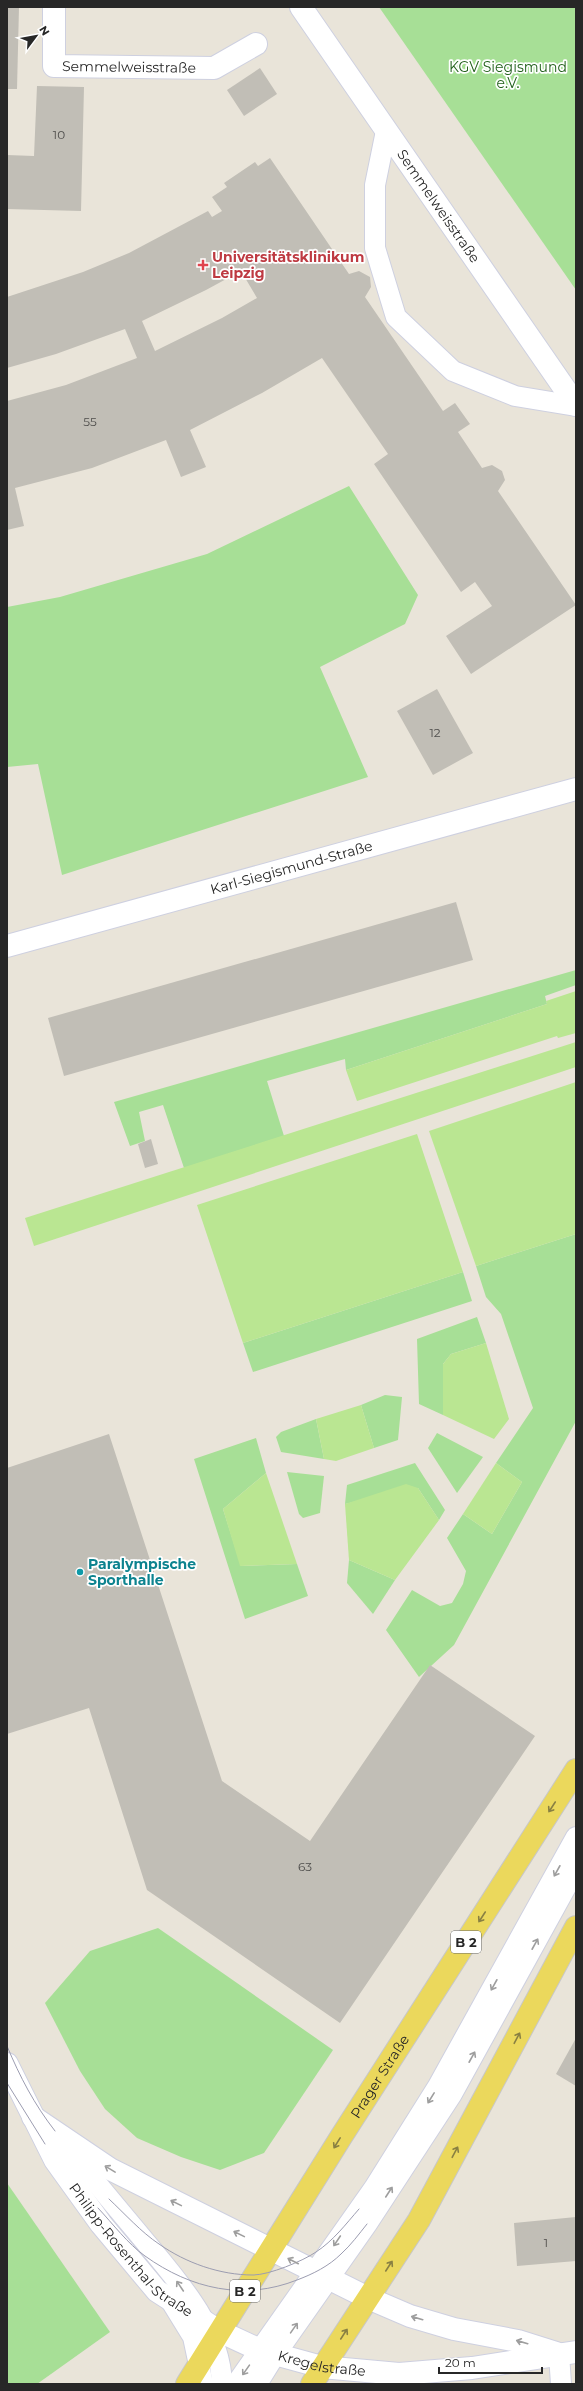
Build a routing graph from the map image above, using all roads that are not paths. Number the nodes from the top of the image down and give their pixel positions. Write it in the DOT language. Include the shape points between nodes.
graph roads {
  1 [pos="54,7"];
  2 [pos="300,7"];
  3 [pos="256,44"];
  4 [pos="386,131"];
  5 [pos="576,406"];
  6 [pos="576,788"];
  7 [pos="7,946"];
  8 [pos="576,1770"];
  9 [pos="576,1836"];
  10 [pos="576,1869"];
  11 [pos="576,1927"];
  12 [pos="7,2064"];
  13 [pos="50,2137"];
  14 [pos="270,2250"];
  15 [pos="322,2276"];
  16 [pos="368,2298"];
  17 [pos="170,2299"];
  18 [pos="212,2331"];
  19 [pos="267,2352"];
  20 [pos="568,2353"];
  21 [pos="200,2363"];
  22 [pos="317,2376"];
  23 [pos="187,2384"];
  24 [pos="203,2384"];
  25 [pos="222,2384"];
  26 [pos="236,2384"];
  27 [pos="257,2384"];
  28 [pos="561,2384"];
  1 -- 3 [label="street, Semmelweisstraße" via="54,66 214,68"];
  2 -- 4 [label="street, Semmelweisstraße"];
  4 -- 5 [label="street, Semmelweisstraße"];
  4 -- 5 [label="lane" via="375,185 375,248 396,317 453,371 514,396"];
  6 -- 7 [label="street, Karl-Siegismund-Straße"];
  8 -- 14 [label="main road, Prager Straße / B 2, one-way"];
  9 -- 15 [label="lane, one-way" via="438,2086"];
  15 -- 10 [label="lane, one-way" via="386,2197 452,2094"];
  16 -- 11 [label="main road, one-way" via="419,2220"];
  12 -- 13 [label="street, Philipp-Rosenthal-Straße" via="33,2117"];
  14 -- 13 [label="street, one-way"];
  13 -- 17 [label="street, Philipp-Rosenthal-Straße" via="101,2224 134,2266 157,2291"];
  18 -- 13 [label="lane, one-way" via="171,2272"];
  15 -- 14 [label="street, one-way"];
  14 -- 18 [label="main road, Prager Straße / B 2"];
  15 -- 16 [label="street"];
  15 -- 19 [label="lane"];
  20 -- 16 [label="street, one-way" via="454,2329 410,2316"];
  22 -- 16 [label="main road, one-way"];
  17 -- 18 [label="street, Philipp-Rosenthal-Straße"];
  17 -- 21 [label="lane" via="193,2337"];
  18 -- 19 [label="street, Philipp-Rosenthal-Straße"];
  18 -- 21 [label="main road, Prager Straße / B 2"];
  18 -- 25 [label="lane" via="220,2359"];
  19 -- 22 [label="street, Kregelstraße"];
  19 -- 26 [label="lane, one-way"];
  19 -- 27 [label="lane"];
  20 -- 22 [label="street, Kregelstraße" via="435,2373"];
  20 -- 28 [label="lane"];
  21 -- 23 [label="main road, Prager Straße / B 2"];
  21 -- 24 [label="lane"];
}
